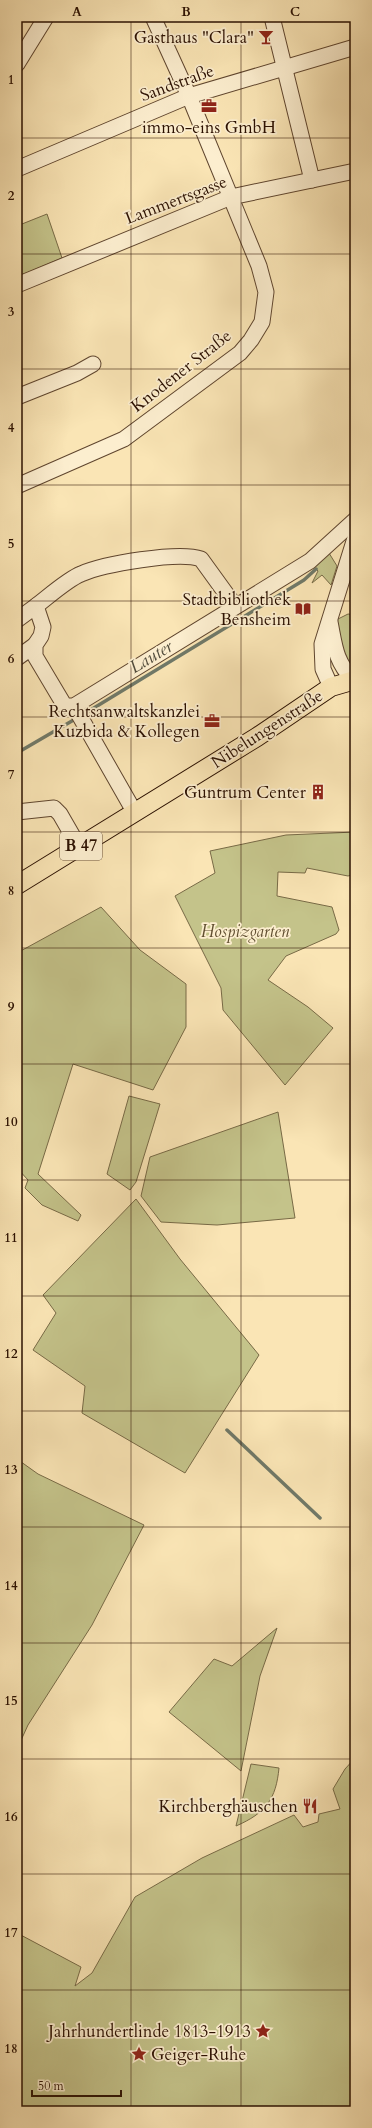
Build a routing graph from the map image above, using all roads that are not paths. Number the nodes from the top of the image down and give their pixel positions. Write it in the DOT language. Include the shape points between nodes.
graph roads {
  1 [pos="46,17"];
  2 [pos="153,17"];
  3 [pos="272,17"];
  4 [pos="355,47"];
  5 [pos="17,64"];
  6 [pos="284,69"];
  7 [pos="189,96"];
  8 [pos="17,169"];
  9 [pos="355,171"];
  10 [pos="312,180"];
  11 [pos="230,197"];
  12 [pos="17,285"];
  13 [pos="93,364"];
  14 [pos="17,397"];
  15 [pos="17,486"];
  16 [pos="355,520"];
  17 [pos="355,538"];
  18 [pos="235,606"];
  19 [pos="27,612"];
  20 [pos="330,621"];
  21 [pos="35,645"];
  22 [pos="17,658"];
  23 [pos="354,680"];
  24 [pos="331,687"];
  25 [pos="78,712"];
  26 [pos="17,812"];
  27 [pos="135,813"];
  28 [pos="79,847"];
  29 [pos="17,885"];
  1 -- 5 [label="street"];
  2 -- 7 [label="street, Knodener Straße"];
  3 -- 6 [label="street"];
  4 -- 6 [label="street, Sandstraße"];
  6 -- 7 [label="street, Sandstraße"];
  6 -- 10 [label="street"];
  7 -- 8 [label="street, Sandstraße"];
  7 -- 11 [label="street, Knodener Straße"];
  9 -- 10 [label="street, Lammertsgasse"];
  10 -- 11 [label="street, Lammertsgasse"];
  11 -- 12 [label="street, Lammertsgasse"];
  11 -- 15 [label="street, Knodener Straße" via="259,266 266,292 262,322 251,340 229,362 124,439"];
  13 -- 14 [label="street"];
  16 -- 18 [label="street" via="310,561"];
  17 -- 20 [label="street"];
  18 -- 19 [label="street" via="201,559 188,556 146,558 82,573"];
  18 -- 25 [label="street"];
  19 -- 21 [label="street" via="43,627 42,636"];
  20 -- 23 [label="street" via="342,668"];
  20 -- 24 [label="street" via="322,644 323,669"];
  21 -- 22 [label="street"];
  21 -- 25 [label="street" via="34,656 63,703"];
  23 -- 24 [label="main road, Nibelungenstraße / B 47"];
  24 -- 27 [label="main road, Nibelungenstraße / B 47" via="257,738"];
  25 -- 27 [label="street"];
  26 -- 28 [label="street" via="54,808"];
  27 -- 28 [label="main road, Nibelungenstraße / B 47"];
  28 -- 29 [label="main road, Nibelungenstraße / B 47"];
}
